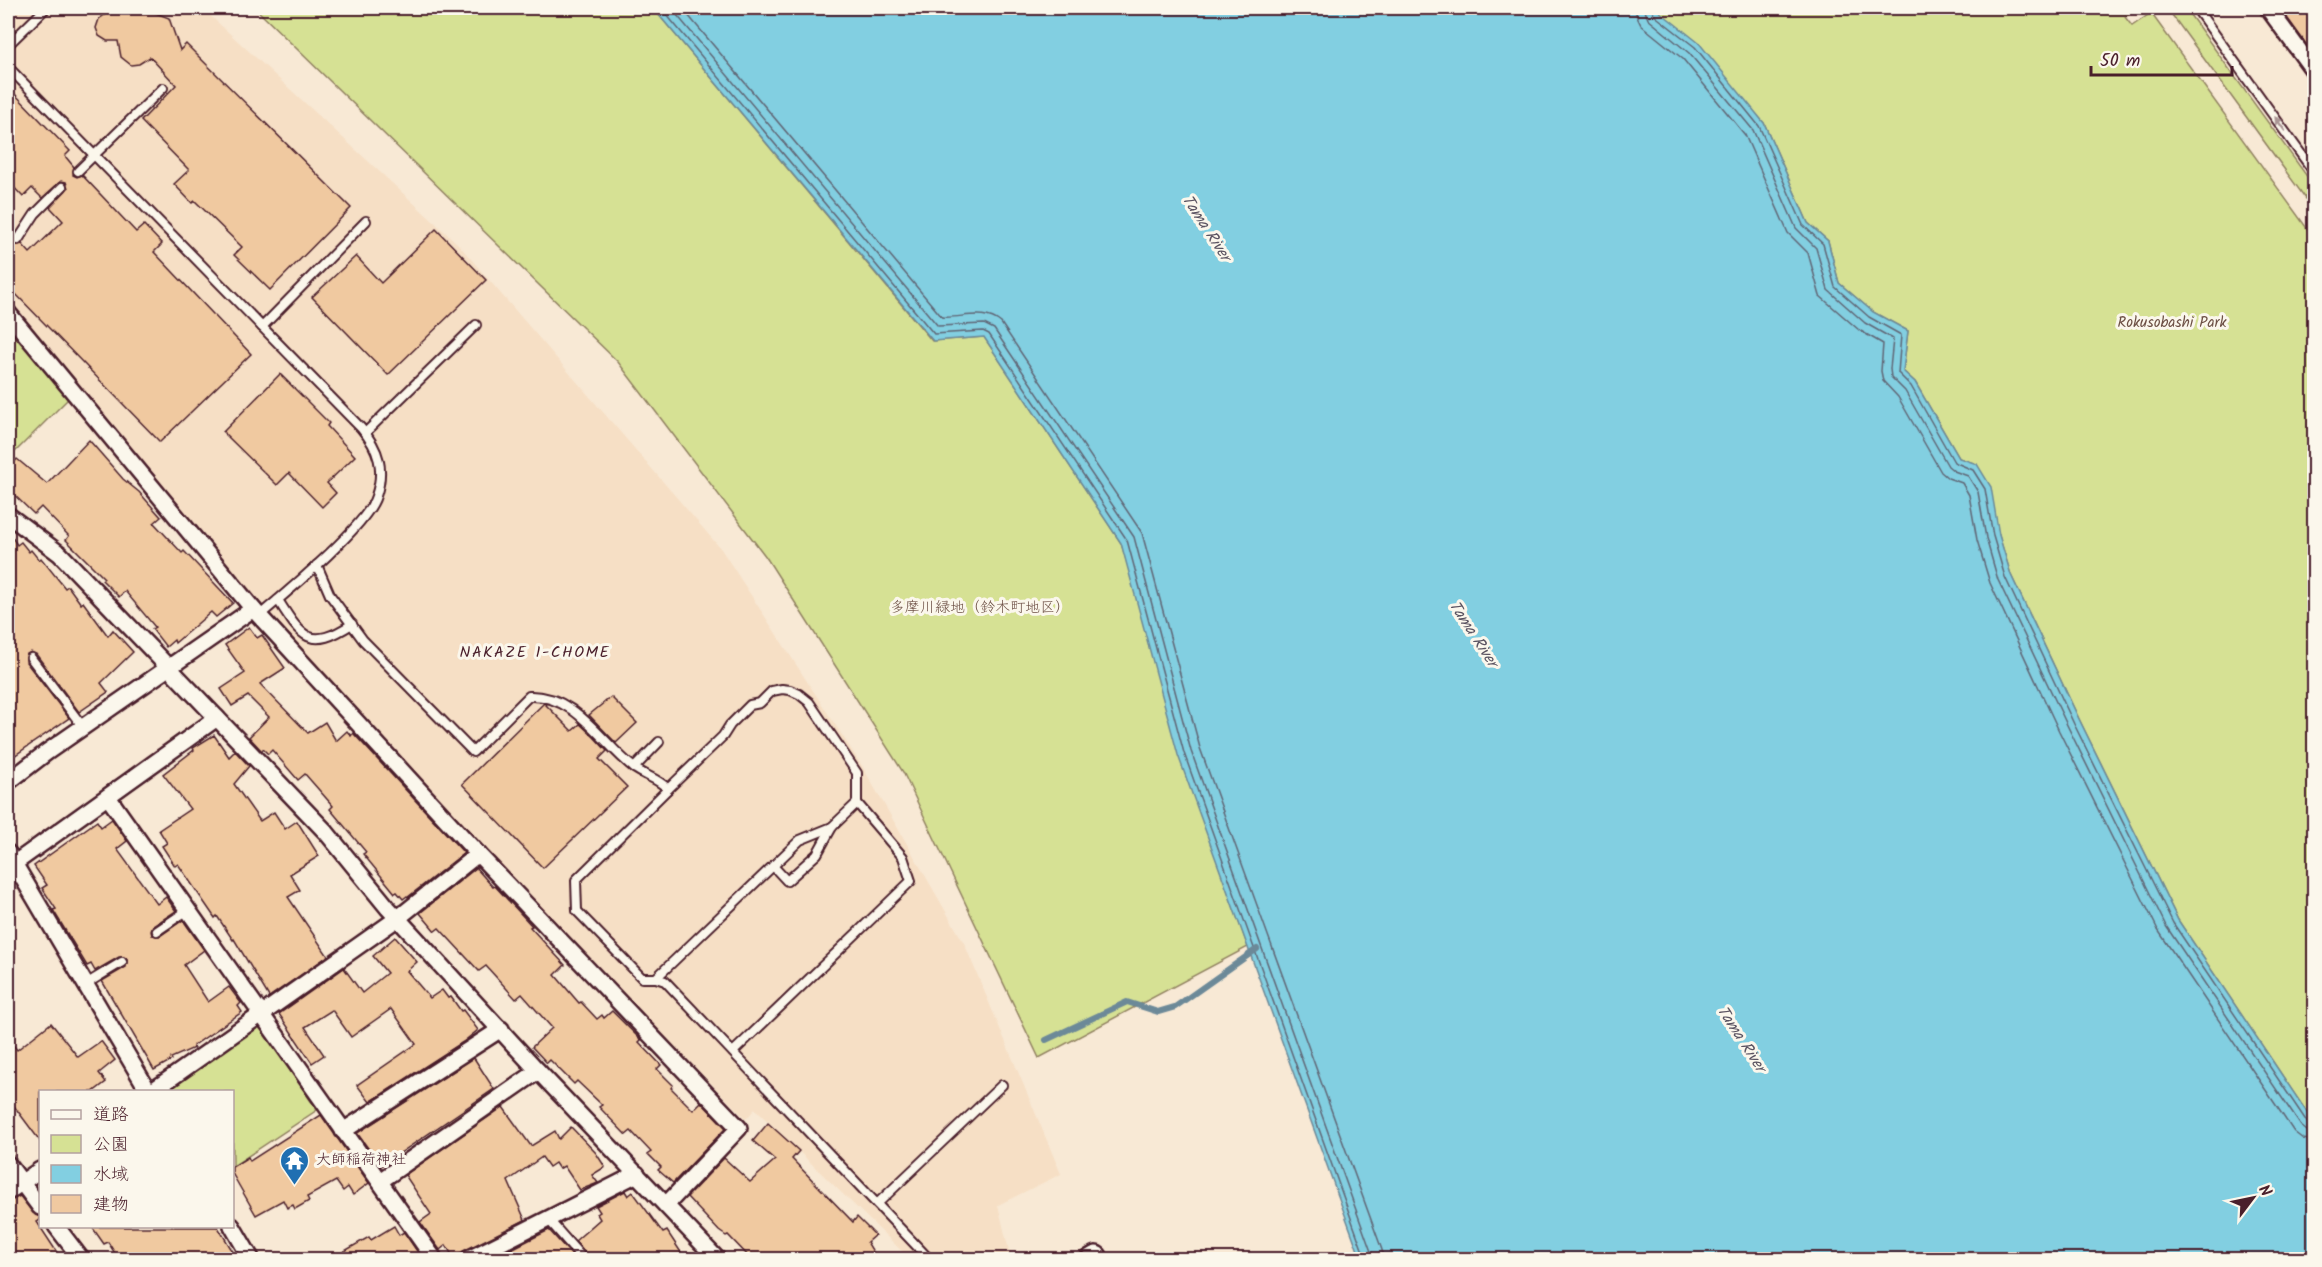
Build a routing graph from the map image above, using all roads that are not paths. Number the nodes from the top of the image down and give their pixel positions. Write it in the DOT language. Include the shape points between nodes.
graph roads {
  1 [pos="46,8"];
  2 [pos="2196,8"];
  3 [pos="2268,8"];
  4 [pos="8,45"];
  5 [pos="9,71"];
  6 [pos="2314,71"];
  7 [pos="163,88"];
  8 [pos="93,155"];
  9 [pos="78,171"];
  10 [pos="2314,172"];
  11 [pos="62,187"];
  12 [pos="366,221"];
  13 [pos="18,240"];
  14 [pos="8,313"];
  15 [pos="476,325"];
  16 [pos="262,327"];
  17 [pos="365,433"];
  18 [pos="8,515"];
  19 [pos="317,565"];
  20 [pos="278,600"];
  21 [pos="257,612"];
  22 [pos="352,624"];
  23 [pos="32,658"];
  24 [pos="168,668"];
  25 [pos="217,718"];
  26 [pos="83,727"];
  27 [pos="660,742"];
  28 [pos="634,768"];
  29 [pos="8,782"];
  30 [pos="668,789"];
  31 [pos="108,797"];
  32 [pos="856,802"];
  33 [pos="832,827"];
  34 [pos="478,854"];
  35 [pos="10,862"];
  36 [pos="773,866"];
  37 [pos="188,910"];
  38 [pos="398,918"];
  39 [pos="157,931"];
  40 [pos="122,962"];
  41 [pos="656,978"];
  42 [pos="86,984"];
  43 [pos="261,1015"];
  44 [pos="501,1029"];
  45 [pos="733,1052"];
  46 [pos="538,1071"];
  47 [pos="1002,1085"];
  48 [pos="149,1090"];
  49 [pos="153,1090"];
  50 [pos="343,1131"];
  51 [pos="8,1164"];
  52 [pos="39,1171"];
  53 [pos="637,1174"];
  54 [pos="380,1180"];
  55 [pos="22,1183"];
  56 [pos="8,1192"];
  57 [pos="877,1204"];
  58 [pos="39,1205"];
  59 [pos="666,1205"];
  60 [pos="548,1219"];
  61 [pos="57,1228"];
  62 [pos="233,1228"];
  63 [pos="82,1260"];
  64 [pos="252,1260"];
  65 [pos="435,1260"];
  66 [pos="467,1260"];
  67 [pos="584,1260"];
  68 [pos="718,1260"];
  69 [pos="930,1260"];
  1 -- 4 [label="lane"];
  10 -- 2 [label="lane, one-way"];
  3 -- 6 [label="street"];
  5 -- 8 [label="lane"];
  7 -- 8 [label="lane"];
  8 -- 9 [label="lane"];
  8 -- 16 [label="lane"];
  11 -- 13 [label="lane" via="35,214"];
  12 -- 16 [label="lane"];
  14 -- 21 [label="street"];
  15 -- 17 [label="lane"];
  16 -- 17 [label="lane"];
  17 -- 19 [label="lane" via="378,452 376,498 361,520"];
  18 -- 24 [label="street" via="60,554"];
  19 -- 20 [label="lane"];
  19 -- 22 [label="lane" via="330,595"];
  20 -- 21 [label="lane"];
  20 -- 22 [label="lane" via="294,626 311,638 320,640"];
  21 -- 24 [label="street"];
  21 -- 34 [label="street"];
  22 -- 28 [label="lane" via="473,752 529,696 542,695 571,707"];
  23 -- 26 [label="lane"];
  24 -- 25 [label="street"];
  24 -- 26 [label="street"];
  25 -- 31 [label="street"];
  25 -- 38 [label="street" via="326,832"];
  26 -- 29 [label="street"];
  27 -- 28 [label="lane"];
  28 -- 30 [label="lane"];
  30 -- 32 [label="lane" via="750,705 782,689 800,694 808,702 850,761 857,773"];
  30 -- 41 [label="lane" via="576,880 577,911 642,978"];
  31 -- 35 [label="street"];
  31 -- 37 [label="street"];
  32 -- 33 [label="lane"];
  32 -- 45 [label="lane" via="903,857 911,881"];
  33 -- 36 [label="lane" via="800,840"];
  33 -- 36 [label="lane" via="817,854 787,881"];
  34 -- 38 [label="street"];
  34 -- 59 [label="street" via="739,1128"];
  35 -- 42 [label="street"];
  36 -- 41 [label="lane"];
  37 -- 39 [label="lane"];
  37 -- 43 [label="street"];
  38 -- 43 [label="street"];
  38 -- 44 [label="street"];
  40 -- 42 [label="lane"];
  41 -- 45 [label="lane" via="666,981"];
  42 -- 48 [label="street"];
  43 -- 49 [label="street"];
  43 -- 50 [label="street"];
  44 -- 46 [label="street"];
  44 -- 50 [label="street"];
  45 -- 57 [label="lane"];
  46 -- 53 [label="street"];
  46 -- 54 [label="street"];
  47 -- 57 [label="lane"];
  50 -- 54 [label="street"];
  51 -- 55 [label="street"];
  52 -- 55 [label="street"];
  53 -- 59 [label="street"];
  53 -- 60 [label="street"];
  54 -- 65 [label="street"];
  55 -- 56 [label="street"];
  55 -- 58 [label="street"];
  57 -- 69 [label="lane"];
  59 -- 68 [label="street"];
  60 -- 66 [label="street"];
  60 -- 67 [label="lane"];
  61 -- 63 [label="street"];
  62 -- 64 [label="street"];
}
